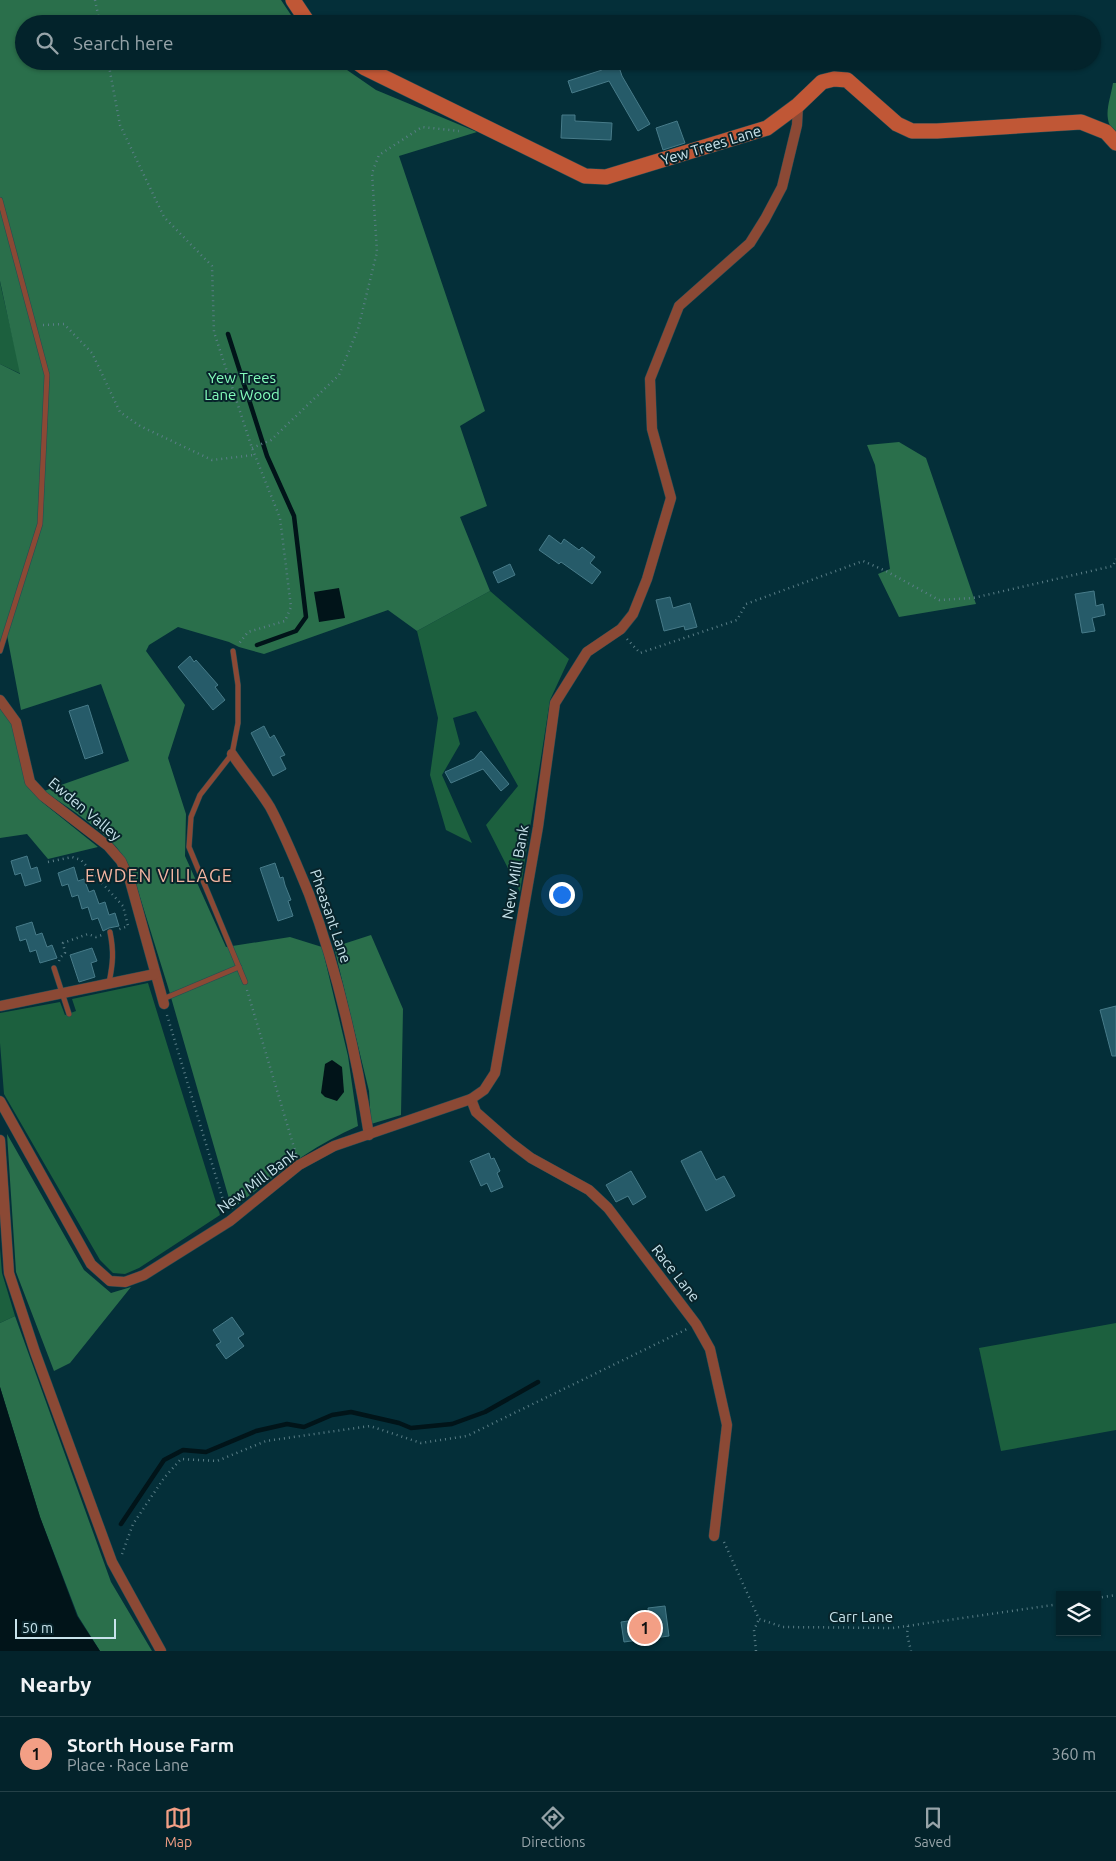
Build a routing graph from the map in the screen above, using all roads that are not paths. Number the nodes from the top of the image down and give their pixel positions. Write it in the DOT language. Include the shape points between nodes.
graph roads {
  1 [pos="293,0"];
  2 [pos="303,15"];
  3 [pos="369,70"];
  4 [pos="798,105"];
  5 [pos="1116,143"];
  6 [pos="0,200"];
  7 [pos="0,651"];
  8 [pos="233,651"];
  9 [pos="0,700"];
  10 [pos="232,754"];
  11 [pos="110,932"];
  12 [pos="239,967"];
  13 [pos="54,968"];
  14 [pos="155,974"];
  15 [pos="244,982"];
  16 [pos="109,984"];
  17 [pos="62,993"];
  18 [pos="163,1002"];
  19 [pos="0,1006"];
  20 [pos="69,1014"];
  21 [pos="471,1099"];
  22 [pos="0,1101"];
  23 [pos="369,1135"];
  24 [pos="0,1140"];
  25 [pos="714,1536"];
  26 [pos="161,1651"];
  1 -- 2 [label="street"];
  3 -- 4 [label="street, Yew Trees Lane" via="585,176 606,177 768,128"];
  4 -- 5 [label="street, Yew Trees Lane" via="822,82 847,80 897,124 912,131 1081,122 1106,132"];
  4 -- 21 [label="street, New Mill Bank" via="797,124 782,188 750,243 679,306 650,379 652,428 671,498 633,614 621,629 587,652 555,703 537,836 495,1073 484,1090"];
  6 -- 7 [label="lane" via="47,375 40,524"];
  8 -- 10 [label="lane" via="238,684 238,724"];
  9 -- 14 [label="street, Ewden Valley" via="16,722 30,782 43,796 108,846 121,862 130,881"];
  10 -- 12 [label="lane" via="200,795 191,817 189,847"];
  10 -- 23 [label="street, Pheasant Lane" via="269,807 296,860 323,934 361,1081"];
  11 -- 16 [label="lane" via="114,951"];
  12 -- 15 [label="lane"];
  12 -- 18 [label="lane"];
  13 -- 17 [label="lane"];
  14 -- 16 [label="street"];
  14 -- 18 [label="street, Ewden Valley"];
  16 -- 17 [label="street"];
  17 -- 19 [label="street"];
  17 -- 20 [label="lane"];
  21 -- 23 [label="street, New Mill Bank"];
  21 -- 25 [label="street, Race Lane" via="476,1112 510,1142 589,1190 608,1208 696,1324 710,1348 726,1425"];
  22 -- 23 [label="street, New Mill Bank" via="91,1264 110,1281 125,1282 144,1275 230,1221 299,1165 334,1146"];
  24 -- 26 [label="street" via="9,1273 112,1562"];
}
